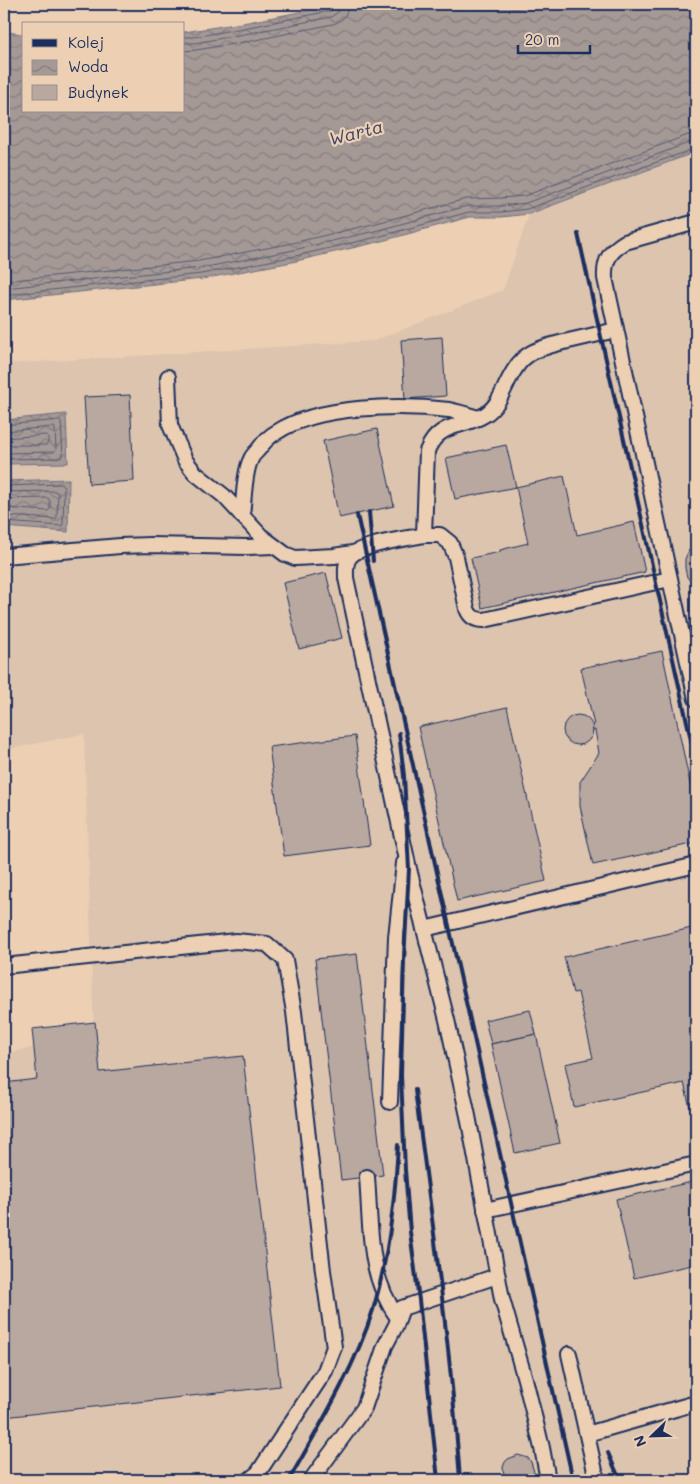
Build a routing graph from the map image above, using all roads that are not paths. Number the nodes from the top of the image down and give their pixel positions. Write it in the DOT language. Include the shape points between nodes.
graph roads {
  1 [pos="696,222"];
  2 [pos="616,330"];
  3 [pos="168,377"];
  4 [pos="479,418"];
  5 [pos="242,516"];
  6 [pos="424,535"];
  7 [pos="273,546"];
  8 [pos="353,553"];
  9 [pos="4,556"];
  10 [pos="670,579"];
  11 [pos="696,698"];
  12 [pos="405,852"];
  13 [pos="696,865"];
  14 [pos="424,929"];
  15 [pos="4,966"];
  16 [pos="390,1102"];
  17 [pos="696,1164"];
  18 [pos="367,1177"];
  19 [pos="485,1210"];
  20 [pos="497,1276"];
  21 [pos="398,1318"];
  22 [pos="569,1354"];
  23 [pos="696,1403"];
  24 [pos="587,1434"];
  25 [pos="249,1480"];
  26 [pos="311,1480"];
  27 [pos="548,1480"];
  28 [pos="597,1480"];
  1 -- 2 [label="lane" via="626,242 610,254 604,267"];
  2 -- 4 [label="lane" via="528,354 513,372 496,404"];
  2 -- 10 [label="lane"];
  3 -- 5 [label="lane" via="170,425 185,460"];
  4 -- 5 [label="lane" via="450,410 383,407 337,412 293,423 264,442 251,459"];
  4 -- 6 [label="lane" via="441,431 431,442 427,452"];
  5 -- 7 [label="lane"];
  6 -- 8 [label="lane"];
  6 -- 10 [label="lane" via="440,535 450,543 469,614 478,620"];
  7 -- 8 [label="lane" via="296,558"];
  7 -- 9 [label="lane" via="120,546"];
  8 -- 12 [label="lane" via="347,563 346,578"];
  10 -- 11 [label="lane"];
  12 -- 14 [label="lane"];
  12 -- 16 [label="lane" via="396,937"];
  13 -- 14 [label="lane"];
  14 -- 19 [label="lane" via="447,1020"];
  15 -- 25 [label="lane" via="236,941 267,944 285,960 334,1347 324,1371 258,1473"];
  17 -- 19 [label="lane"];
  18 -- 21 [label="lane" via="372,1252 379,1283"];
  19 -- 20 [label="lane"];
  20 -- 21 [label="lane" via="402,1308"];
  20 -- 27 [label="lane"];
  21 -- 26 [label="lane" via="364,1408"];
  22 -- 24 [label="lane"];
  23 -- 24 [label="lane"];
  24 -- 28 [label="lane"];
}
